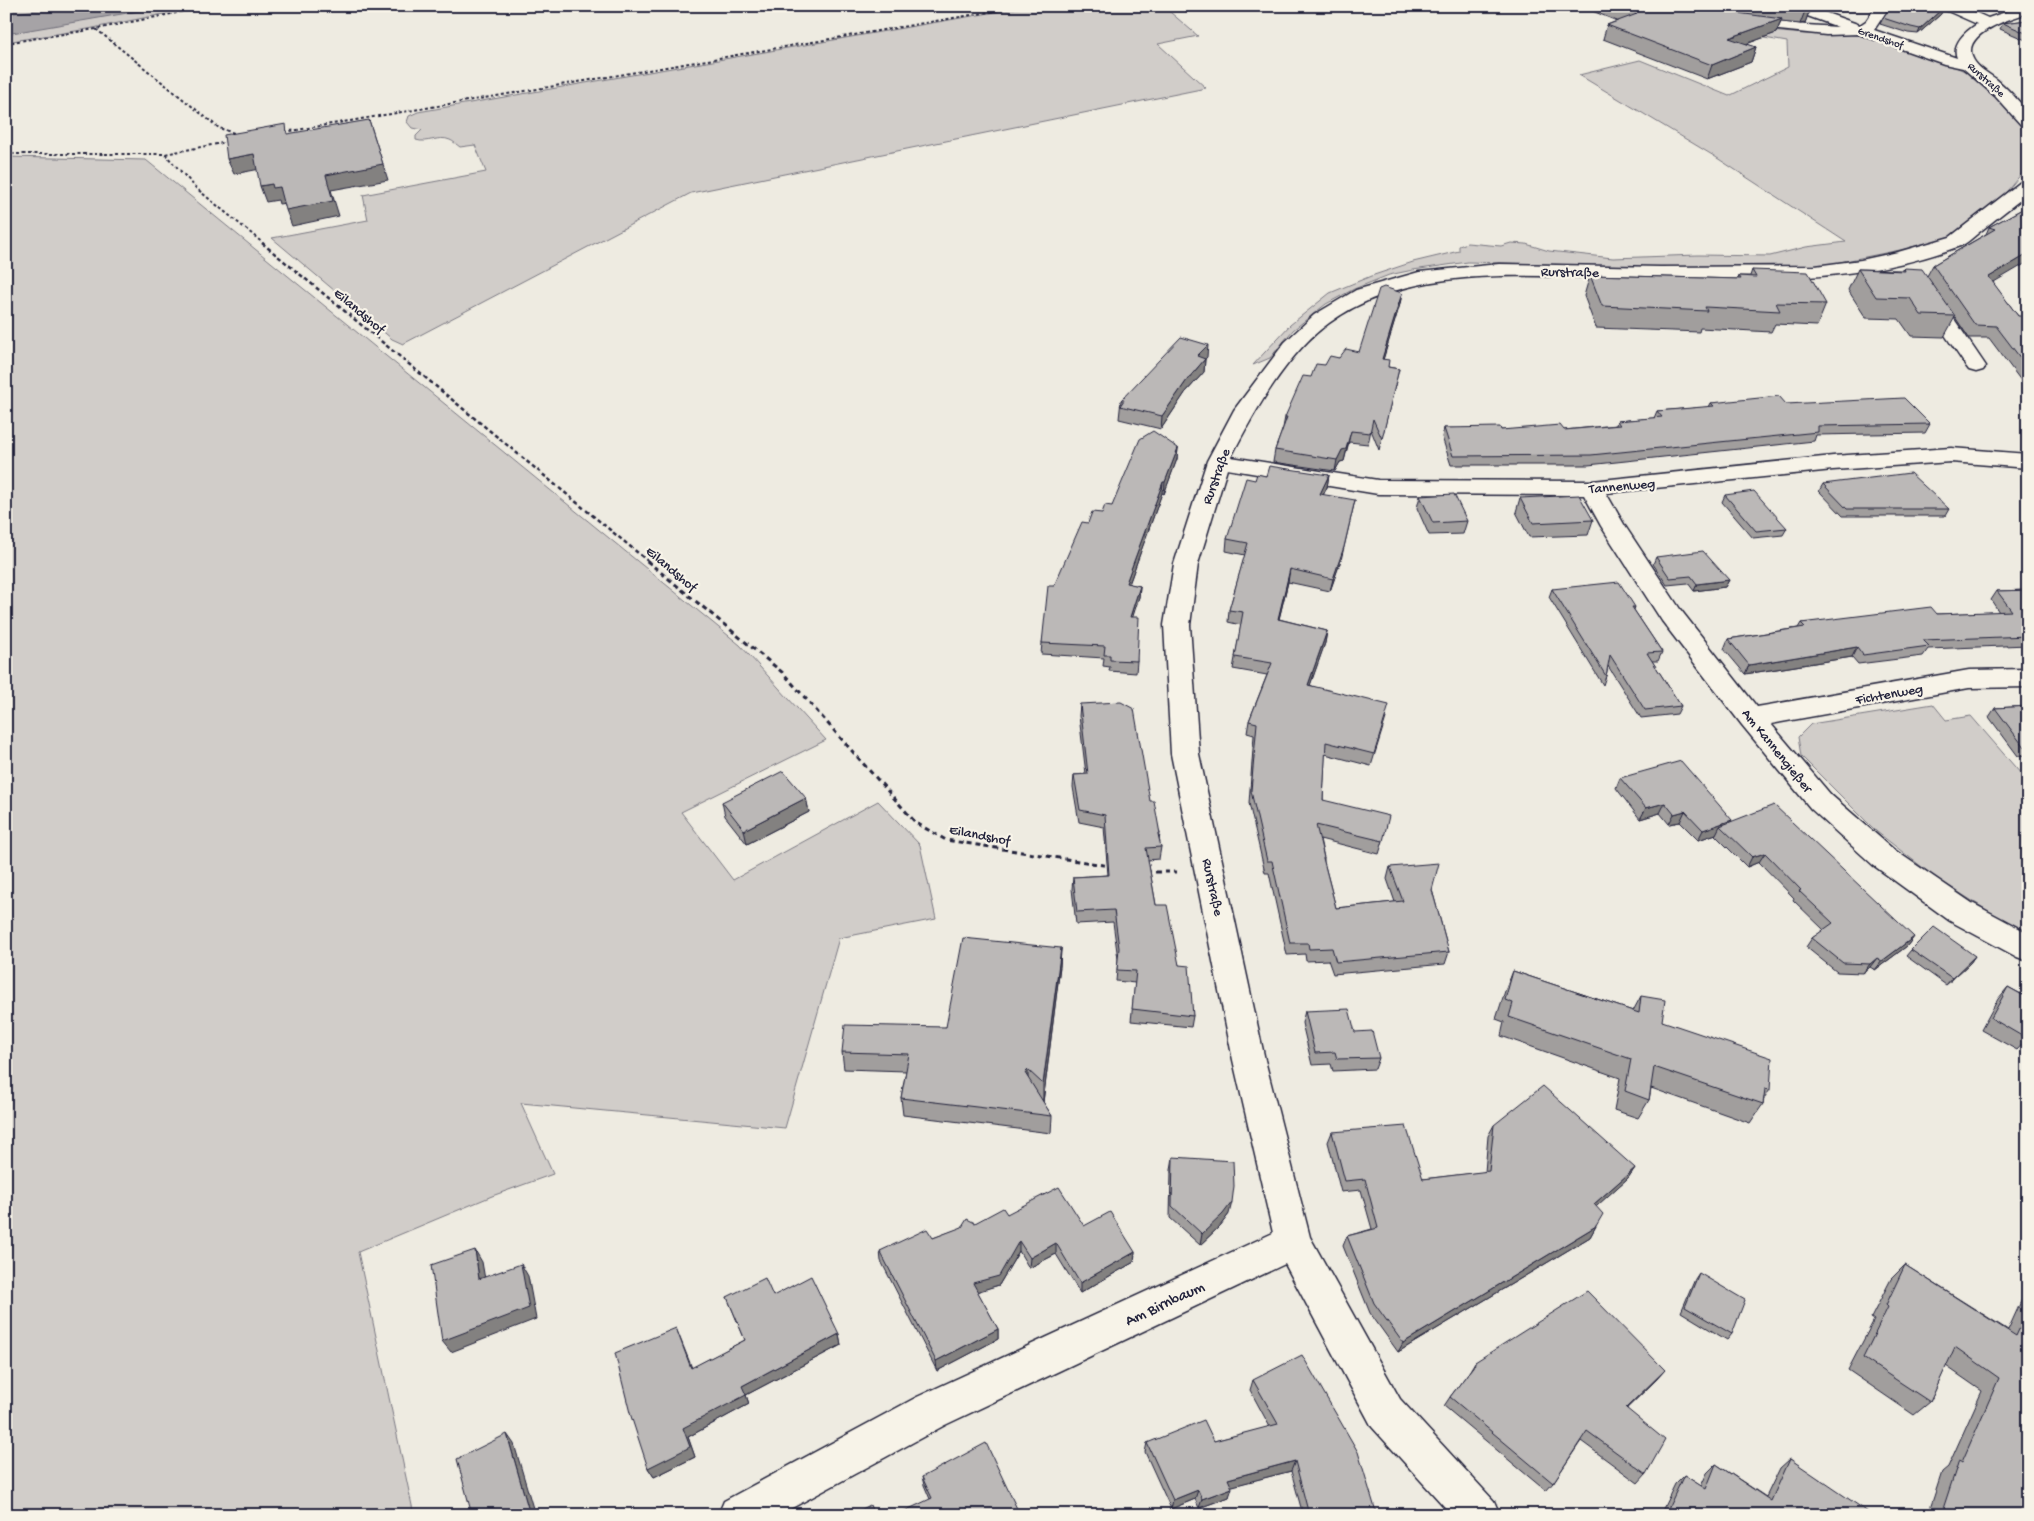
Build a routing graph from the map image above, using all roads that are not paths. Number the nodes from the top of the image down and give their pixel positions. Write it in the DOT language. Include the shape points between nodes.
graph roads {
  1 [pos="1794,6"];
  2 [pos="1948,6"];
  3 [pos="2028,9"];
  4 [pos="1879,12"];
  5 [pos="1724,20"];
  6 [pos="1988,24"];
  7 [pos="1861,30"];
  8 [pos="1937,42"];
  9 [pos="1965,44"];
  10 [pos="1969,65"];
  11 [pos="2028,123"];
  12 [pos="2028,185"];
  13 [pos="1911,270"];
  14 [pos="1976,366"];
  15 [pos="1218,461"];
  16 [pos="2028,461"];
  17 [pos="1592,488"];
  18 [pos="2028,678"];
  19 [pos="1751,718"];
  20 [pos="2028,948"];
  21 [pos="1293,1242"];
  22 [pos="738,1515"];
  23 [pos="1480,1515"];
  1 -- 7 [label="street, Grendshof"];
  2 -- 6 [label="street"];
  3 -- 6 [label="street, Rurstraße"];
  4 -- 7 [label="street" via="1870,26"];
  5 -- 7 [label="street" via="1806,31"];
  6 -- 9 [label="street, Rurstraße" via="1979,28"];
  7 -- 10 [label="street, Grendshof"];
  8 -- 9 [label="street"];
  9 -- 10 [label="street, Rurstraße" via="1964,54"];
  10 -- 11 [label="street, Rurstraße" via="2009,99"];
  12 -- 13 [label="street, Rurstraße" via="1956,241"];
  13 -- 14 [label="street"];
  13 -- 15 [label="street, Rurstraße" via="1660,273 1499,270 1419,278 1363,294 1321,319 1292,346 1242,415"];
  15 -- 17 [label="street, Tannenweg" via="1378,487"];
  15 -- 21 [label="street, Rurstraße" via="1186,564 1177,625 1185,754 1249,1060"];
  16 -- 17 [label="street, Tannenweg" via="1941,456"];
  17 -- 19 [label="street, Am Kannengießer" via="1671,615"];
  18 -- 19 [label="street, Fichtenweg" via="1969,679"];
  19 -- 20 [label="street, Am Kannengießer" via="1821,802 1883,857 1961,912"];
  21 -- 22 [label="street, Am Birnbaum" via="931,1411"];
  21 -- 23 [label="street" via="1386,1412"];
}
